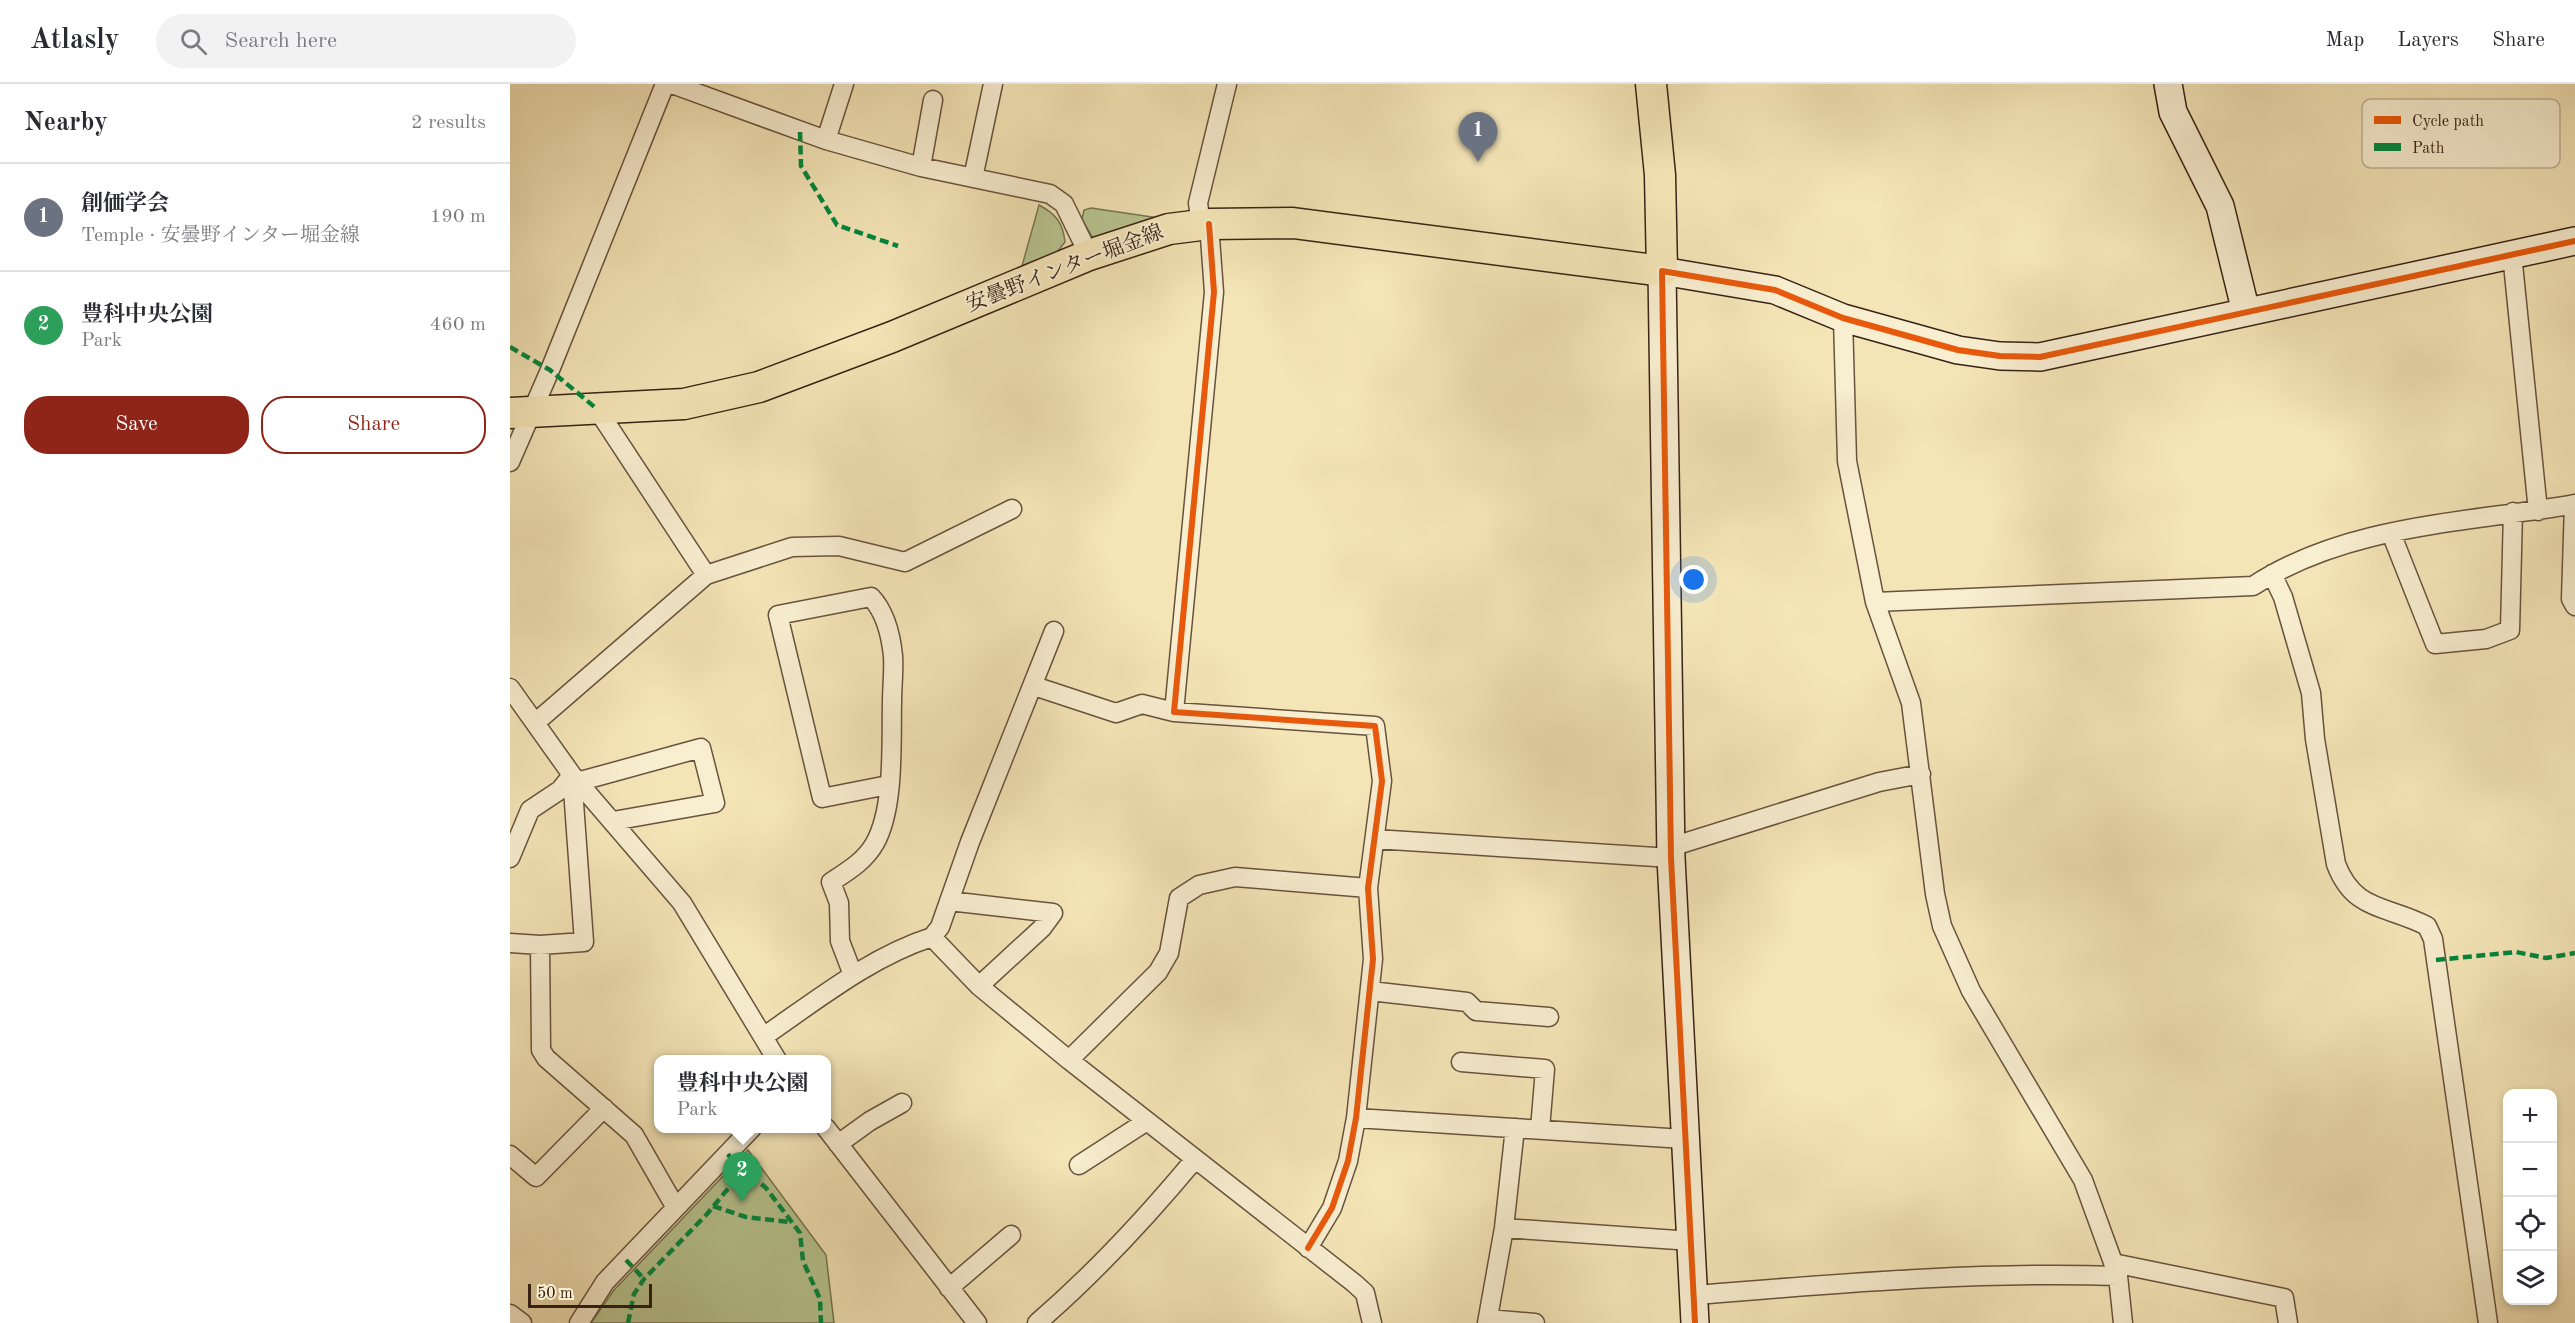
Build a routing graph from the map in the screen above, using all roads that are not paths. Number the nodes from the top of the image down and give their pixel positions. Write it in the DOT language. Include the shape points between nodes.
graph roads {
  1 [pos="665,84"];
  2 [pos="672,84"];
  3 [pos="844,84"];
  4 [pos="993,84"];
  5 [pos="1227,84"];
  6 [pos="1651,84"];
  7 [pos="2168,84"];
  8 [pos="933,100"];
  9 [pos="826,140"];
  10 [pos="921,167"];
  11 [pos="973,178"];
  12 [pos="1205,224"];
  13 [pos="2575,241"];
  14 [pos="2512,254"];
  15 [pos="1089,255"];
  16 [pos="1662,271"];
  17 [pos="2246,312"];
  18 [pos="1843,318"];
  19 [pos="597,409"];
  20 [pos="521,412"];
  21 [pos="510,462"];
  22 [pos="2574,504"];
  23 [pos="1012,509"];
  24 [pos="2538,510"];
  25 [pos="2514,512"];
  26 [pos="2391,533"];
  27 [pos="2272,574"];
  28 [pos="705,575"];
  29 [pos="1875,602"];
  30 [pos="2575,606"];
  31 [pos="1054,631"];
  32 [pos="1034,686"];
  33 [pos="510,688"];
  34 [pos="1174,712"];
  35 [pos="535,723"];
  36 [pos="1921,774"];
  37 [pos="575,779"];
  38 [pos="888,786"];
  39 [pos="613,821"];
  40 [pos="1375,838"];
  41 [pos="1671,853"];
  42 [pos="510,858"];
  43 [pos="1368,888"];
  44 [pos="950,901"];
  45 [pos="932,937"];
  46 [pos="510,943"];
  47 [pos="540,945"];
  48 [pos="853,975"];
  49 [pos="979,986"];
  50 [pos="1370,991"];
  51 [pos="1549,1017"];
  52 [pos="763,1037"];
  53 [pos="774,1055"];
  54 [pos="1069,1060"];
  55 [pos="1461,1062"];
  56 [pos="902,1102"];
  57 [pos="604,1108"];
  58 [pos="1356,1118"];
  59 [pos="1147,1121"];
  60 [pos="1515,1128"];
  61 [pos="1540,1129"];
  62 [pos="747,1133"];
  63 [pos="830,1133"];
  64 [pos="1684,1139"];
  65 [pos="838,1144"];
  66 [pos="510,1155"];
  67 [pos="1195,1159"];
  68 [pos="1079,1166"];
  69 [pos="676,1208"];
  70 [pos="1504,1228"];
  71 [pos="1011,1236"];
  72 [pos="1692,1241"];
  73 [pos="1308,1248"];
  74 [pos="2116,1270"];
  75 [pos="949,1288"];
  76 [pos="1694,1294"];
  77 [pos="510,1314"];
  78 [pos="1488,1321"];
  79 [pos="522,1323"];
  80 [pos="579,1323"];
  81 [pos="977,1323"];
  82 [pos="1037,1323"];
  83 [pos="1372,1323"];
  84 [pos="1535,1323"];
  85 [pos="1695,1323"];
  86 [pos="2123,1323"];
  87 [pos="2288,1323"];
  88 [pos="2488,1323"];
  1 -- 20 [label="street"];
  2 -- 9 [label="street"];
  3 -- 9 [label="street"];
  4 -- 11 [label="street"];
  5 -- 12 [label="street" via="1198,202"];
  6 -- 16 [label="main road" via="1660,175"];
  7 -- 17 [label="street" via="2173,112 2220,206"];
  8 -- 10 [label="street"];
  9 -- 10 [label="street"];
  10 -- 11 [label="street"];
  11 -- 15 [label="street" via="1050,194 1064,204"];
  12 -- 15 [label="main road, 安曇野インター堀金線" via="1169,229"];
  12 -- 16 [label="main road, 安曇野インター堀金線" via="1293,223"];
  12 -- 34 [label="street" via="1214,292"];
  13 -- 14 [label="street"];
  14 -- 17 [label="street"];
  14 -- 24 [label="street"];
  15 -- 19 [label="main road, 安曇野インター堀金線" via="759,387 684,404"];
  16 -- 18 [label="street" via="1774,290"];
  16 -- 41 [label="street"];
  17 -- 18 [label="street" via="2040,357 1958,350"];
  18 -- 29 [label="street" via="1847,460"];
  19 -- 20 [label="main road, 安曇野インター堀金線"];
  19 -- 28 [label="street"];
  20 -- 21 [label="street"];
  22 -- 24 [label="street"];
  22 -- 30 [label="street" via="2571,599"];
  23 -- 28 [label="street" via="905,562 838,546 792,547"];
  24 -- 25 [label="street"];
  25 -- 26 [label="street"];
  25 -- 26 [label="street" via="2510,630 2486,639 2434,644"];
  26 -- 27 [label="street"];
  27 -- 29 [label="street" via="2253,586"];
  27 -- 88 [label="street" via="2283,597 2311,693 2336,864 2343,882 2354,896 2427,926 2433,939"];
  28 -- 35 [label="street"];
  29 -- 36 [label="street" via="1911,703"];
  31 -- 32 [label="street"];
  32 -- 34 [label="street" via="1116,713 1142,704"];
  32 -- 44 [label="street"];
  33 -- 35 [label="street"];
  34 -- 40 [label="street" via="1375,726 1382,781"];
  35 -- 37 [label="street"];
  36 -- 41 [label="street" via="1879,782"];
  36 -- 74 [label="street" via="1942,926 1971,991 2083,1180"];
  37 -- 39 [label="street"];
  37 -- 39 [label="street" via="701,748 715,803"];
  37 -- 42 [label="street" via="530,810"];
  37 -- 47 [label="street" via="584,942"];
  38 -- 38 [label="street" via="822,798 778,615 871,597 881,608 893,656"];
  38 -- 48 [label="street" via="875,842 858,865 831,882 839,903 840,941"];
  39 -- 52 [label="street" via="681,903"];
  40 -- 41 [label="street"];
  40 -- 43 [label="street"];
  41 -- 64 [label="street"];
  43 -- 50 [label="street" via="1373,959"];
  43 -- 54 [label="street" via="1235,877 1199,885 1179,898 1168,953 1158,972"];
  44 -- 45 [label="street"];
  44 -- 49 [label="street" via="1053,913"];
  45 -- 48 [label="street" via="904,946"];
  45 -- 49 [label="street"];
  46 -- 47 [label="street"];
  47 -- 57 [label="street" via="541,1050"];
  48 -- 52 [label="street"];
  49 -- 54 [label="street"];
  50 -- 51 [label="street" via="1467,1002 1476,1011"];
  50 -- 58 [label="street"];
  52 -- 53 [label="street"];
  54 -- 59 [label="street"];
  55 -- 61 [label="street" via="1545,1069"];
  56 -- 65 [label="street"];
  57 -- 66 [label="street" via="536,1177"];
  57 -- 69 [label="street" via="634,1135"];
  58 -- 60 [label="street"];
  58 -- 73 [label="street" via="1348,1161 1332,1208"];
  59 -- 67 [label="street"];
  59 -- 68 [label="street"];
  60 -- 61 [label="street"];
  60 -- 70 [label="street"];
  61 -- 64 [label="street"];
  62 -- 69 [label="street"];
  63 -- 65 [label="street"];
  64 -- 72 [label="street"];
  65 -- 75 [label="street"];
  67 -- 73 [label="street"];
  67 -- 82 [label="street" via="1084,1282"];
  69 -- 80 [label="street" via="605,1282"];
  70 -- 72 [label="street"];
  70 -- 78 [label="street"];
  71 -- 75 [label="street"];
  72 -- 76 [label="street"];
  73 -- 83 [label="street" via="1365,1293"];
  74 -- 76 [label="street" via="1966,1275"];
  74 -- 86 [label="street"];
  74 -- 87 [label="street" via="2284,1298"];
  75 -- 81 [label="street"];
  76 -- 85 [label="street"];
  77 -- 79 [label="street"];
  78 -- 84 [label="street"];
}
